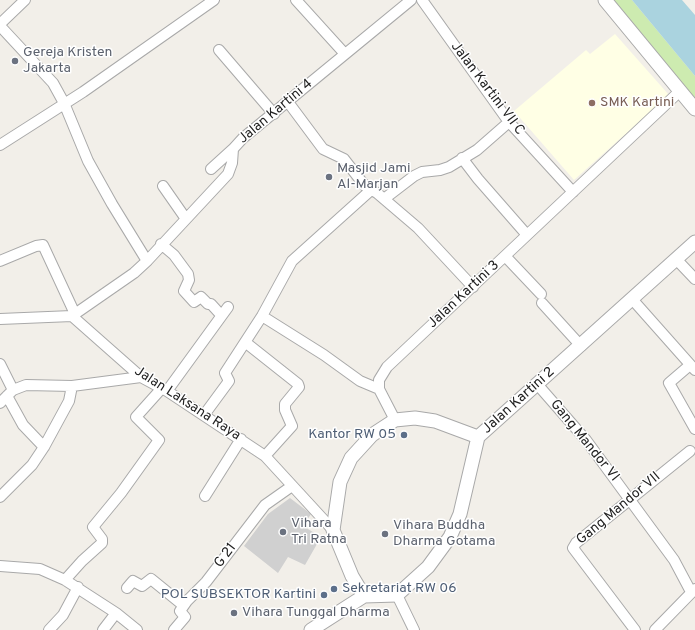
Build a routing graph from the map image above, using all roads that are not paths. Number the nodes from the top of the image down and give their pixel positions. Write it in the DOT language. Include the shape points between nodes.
graph roads {
  1 [pos="25,0"];
  2 [pos="214,0"];
  3 [pos="296,0"];
  4 [pos="411,0"];
  5 [pos="422,0"];
  6 [pos="605,0"];
  7 [pos="0,25"];
  8 [pos="219,50"];
  9 [pos="345,54"];
  10 [pos="680,91"];
  11 [pos="288,102"];
  12 [pos="64,103"];
  13 [pos="695,109"];
  14 [pos="274,114"];
  15 [pos="509,122"];
  16 [pos="0,145"];
  17 [pos="233,150"];
  18 [pos="462,158"];
  19 [pos="211,169"];
  20 [pos="163,186"];
  21 [pos="371,190"];
  22 [pos="573,192"];
  23 [pos="384,199"];
  24 [pos="186,219"];
  25 [pos="527,234"];
  26 [pos="695,242"];
  27 [pos="161,244"];
  28 [pos="505,256"];
  29 [pos="676,259"];
  30 [pos="0,261"];
  31 [pos="147,261"];
  32 [pos="695,279"];
  33 [pos="473,287"];
  34 [pos="632,299"];
  35 [pos="74,315"];
  36 [pos="262,316"];
  37 [pos="0,319"];
  38 [pos="245,342"];
  39 [pos="580,346"];
  40 [pos="0,364"];
  41 [pos="693,367"];
  42 [pos="142,377"];
  43 [pos="537,384"];
  44 [pos="72,386"];
  45 [pos="165,389"];
  46 [pos="379,389"];
  47 [pos="7,396"];
  48 [pos="204,415"];
  49 [pos="395,420"];
  50 [pos="695,429"];
  51 [pos="478,437"];
  52 [pos="241,439"];
  53 [pos="44,447"];
  54 [pos="690,451"];
  55 [pos="265,456"];
  56 [pos="292,486"];
  57 [pos="205,496"];
  58 [pos="0,498"];
  59 [pos="629,499"];
  60 [pos="333,530"];
  61 [pos="0,566"];
  62 [pos="66,580"];
  63 [pos="78,587"];
  64 [pos="127,588"];
  65 [pos="693,591"];
  66 [pos="397,595"];
  67 [pos="364,596"];
  68 [pos="183,605"];
  69 [pos="116,613"];
  70 [pos="49,630"];
  71 [pos="103,630"];
  72 [pos="137,630"];
  73 [pos="174,630"];
  74 [pos="311,630"];
  75 [pos="414,630"];
  76 [pos="635,630"];
  77 [pos="655,630"];
  1 -- 7 [label="street"];
  2 -- 12 [label="street"];
  3 -- 9 [label="street"];
  4 -- 9 [label="street, Jalan Kartini 4"];
  5 -- 15 [label="street, Jalan Kartini VII C"];
  6 -- 10 [label="street"];
  7 -- 12 [label="street" via="53,83"];
  8 -- 14 [label="street"];
  9 -- 11 [label="street, Jalan Kartini 4"];
  10 -- 13 [label="street"];
  10 -- 22 [label="street, Jalan Kartini 3"];
  11 -- 14 [label="street, Jalan Kartini 4"];
  11 -- 21 [label="street" via="323,149 344,159"];
  12 -- 16 [label="street"];
  12 -- 31 [label="street" via="88,161"];
  14 -- 17 [label="street, Jalan Kartini 4" via="243,138"];
  15 -- 18 [label="street" via="488,142"];
  15 -- 22 [label="street, Jalan Kartini VII C"];
  17 -- 19 [label="street"];
  17 -- 24 [label="street, Jalan Kartini 4" via="228,174"];
  18 -- 23 [label="street" via="440,170 422,172 414,176"];
  18 -- 25 [label="street"];
  20 -- 24 [label="street"];
  21 -- 23 [label="street"];
  21 -- 36 [label="street" via="292,261"];
  22 -- 25 [label="street, Jalan Kartini 3"];
  23 -- 33 [label="street" via="418,228"];
  24 -- 27 [label="street, Jalan Kartini 4"];
  25 -- 28 [label="street, Jalan Kartini 3"];
  26 -- 29 [label="street, Jalan Kartini 2"];
  27 -- 31 [label="street, Jalan Kartini 4"];
  27 -- 45 [label="street" via="174,255 188,274 189,280 184,291 194,302 201,297 208,304 224,311"];
  28 -- 33 [label="street, Jalan Kartini 3"];
  28 -- 39 [label="street"];
  29 -- 32 [label="street"];
  29 -- 34 [label="street, Jalan Kartini 2"];
  30 -- 35 [label="street" via="43,245"];
  31 -- 35 [label="street, Jalan Kartini 4"];
  33 -- 46 [label="street, Jalan Kartini 3" via="387,367 379,380"];
  34 -- 39 [label="street, Jalan Kartini 2"];
  34 -- 41 [label="street"];
  35 -- 37 [label="street"];
  35 -- 42 [label="street, Jalan Laksana Raya"];
  36 -- 38 [label="street"];
  36 -- 46 [label="street" via="356,378"];
  38 -- 48 [label="street" via="225,373 229,381"];
  38 -- 55 [label="street" via="294,380 299,387 285,404 292,426"];
  39 -- 43 [label="street, Jalan Kartini 2"];
  40 -- 47 [label="street"];
  41 -- 50 [label="street" via="669,383"];
  42 -- 44 [label="street"];
  42 -- 45 [label="street, Jalan Laksana Raya"];
  43 -- 51 [label="street, Jalan Kartini 2"];
  43 -- 59 [label="street, Gang Mandor VI" via="586,440"];
  44 -- 47 [label="street" via="26,385"];
  44 -- 53 [label="street" via="69,401"];
  45 -- 48 [label="street, Jalan Laksana Raya"];
  45 -- 62 [label="street" via="136,417 159,440 93,527 102,543"];
  46 -- 49 [label="street"];
  47 -- 53 [label="street" via="22,425"];
  48 -- 52 [label="street, Jalan Laksana Raya"];
  49 -- 51 [label="street" via="416,418 435,421"];
  49 -- 60 [label="street" via="372,435 352,458 340,482"];
  51 -- 66 [label="street, Jalan Kartini 2" via="460,514 450,537 428,567"];
  52 -- 55 [label="street, Jalan Laksana Raya"];
  52 -- 57 [label="street"];
  53 -- 58 [label="street" via="32,465"];
  54 -- 59 [label="street, Gang Mandor VII"];
  55 -- 56 [label="street, Jalan Laksana Raya"];
  56 -- 60 [label="street, Jalan Laksana Raya"];
  56 -- 68 [label="street, G 21" via="265,505 206,582"];
  59 -- 65 [label="street, Gang Mandor VI" via="674,560"];
  59 -- 76 [label="street, Gang Mandor VII" via="573,548"];
  60 -- 67 [label="street" via="352,576"];
  61 -- 62 [label="street" via="40,569"];
  62 -- 63 [label="street"];
  63 -- 69 [label="street"];
  63 -- 70 [label="street" via="63,615"];
  64 -- 68 [label="street" via="133,581 142,586 151,579"];
  65 -- 77 [label="street"];
  66 -- 67 [label="street"];
  66 -- 75 [label="street"];
  67 -- 74 [label="street"];
  68 -- 73 [label="street" via="180,611 185,617"];
  69 -- 71 [label="street"];
  69 -- 72 [label="street"];
}
